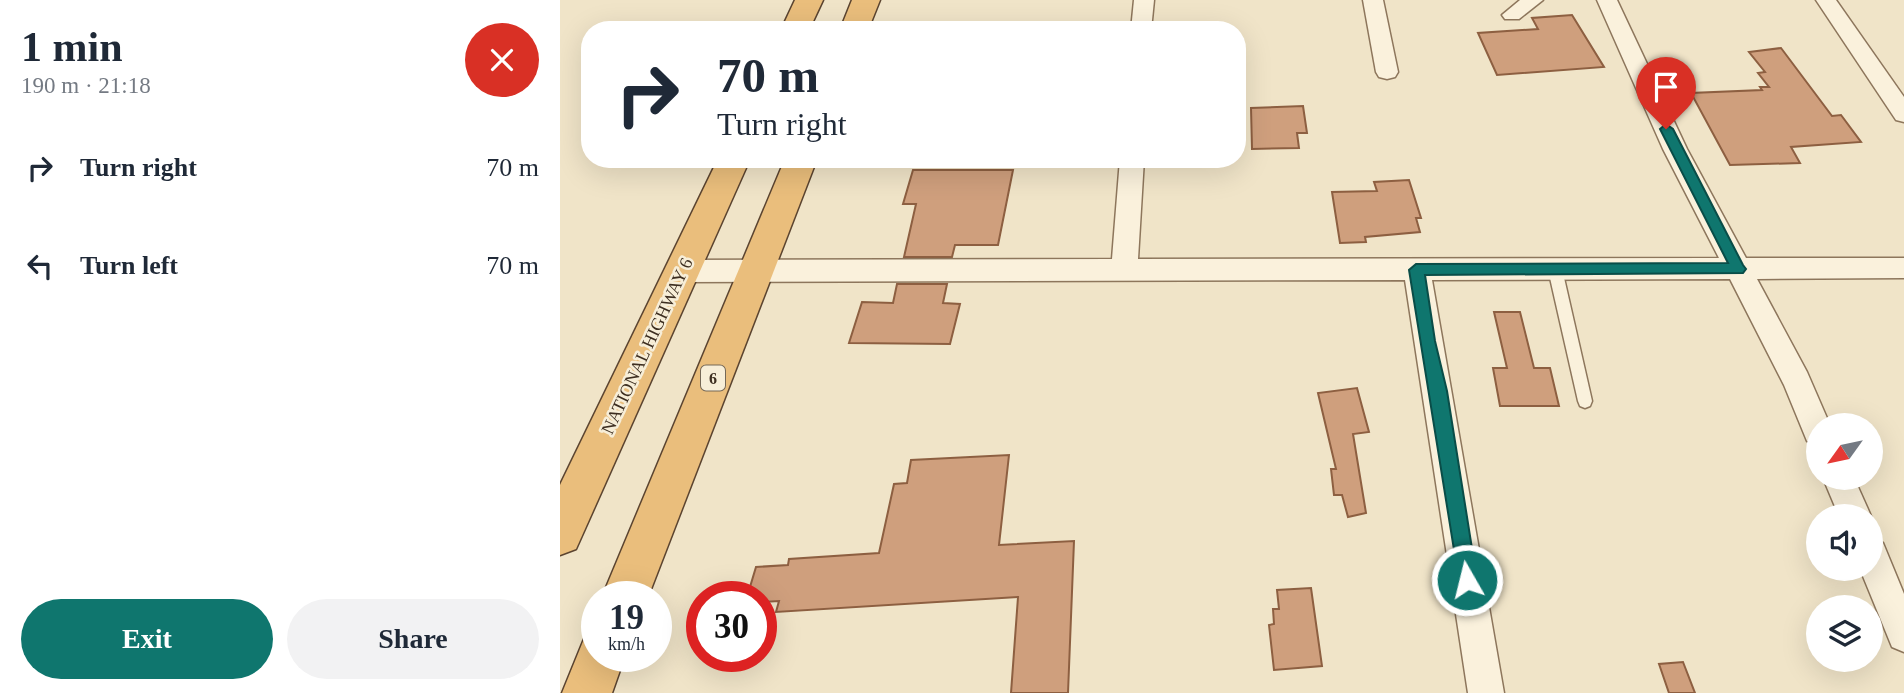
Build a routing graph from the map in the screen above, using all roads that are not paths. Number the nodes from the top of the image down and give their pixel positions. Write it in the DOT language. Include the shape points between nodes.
graph roads {
  1 [pos="866,0"];
  2 [pos="1144,0"];
  3 [pos="1373,0"];
  4 [pos="1533,0"];
  5 [pos="1607,0"];
  6 [pos="1826,0"];
  7 [pos="803,1"];
  8 [pos="1512,15"];
  9 [pos="797,21"];
  10 [pos="858,21"];
  11 [pos="1142,21"];
  12 [pos="1387,72"];
  13 [pos="1896,92"];
  14 [pos="1904,114"];
  15 [pos="730,168"];
  16 [pos="798,168"];
  17 [pos="1131,168"];
  18 [pos="1904,268"];
  19 [pos="1555,269"];
  20 [pos="1738,269"];
  21 [pos="1124,270"];
  22 [pos="1416,270"];
  23 [pos="682,271"];
  24 [pos="756,271"];
  25 [pos="1585,401"];
  26 [pos="1810,413"];
  27 [pos="561,529"];
  28 [pos="631,581"];
  29 [pos="1882,581"];
  30 [pos="1904,635"];
  31 [pos="595,672"];
  32 [pos="587,693"];
  33 [pos="1486,693"];
  1 -- 10 [label="highway"];
  2 -- 11 [label="street"];
  3 -- 12 [label="street"];
  4 -- 8 [label="street"];
  5 -- 20 [label="street" via="1675,149"];
  6 -- 13 [label="street"];
  7 -- 9 [label="highway"];
  13 -- 14 [label="street"];
  15 -- 23 [label="highway, NATIONAL HIGHWAY 6"];
  16 -- 24 [label="highway, 6"];
  17 -- 21 [label="street"];
  18 -- 20 [label="street"];
  19 -- 20 [label="street"];
  19 -- 22 [label="street"];
  19 -- 25 [label="lane"];
  20 -- 26 [label="street"];
  21 -- 22 [label="street"];
  21 -- 24 [label="street"];
  22 -- 33 [label="street"];
  23 -- 24 [label="street"];
  23 -- 27 [label="highway, NATIONAL HIGHWAY 6"];
  24 -- 28 [label="highway, 6"];
  29 -- 30 [label="street"];
  31 -- 32 [label="highway"];
}
